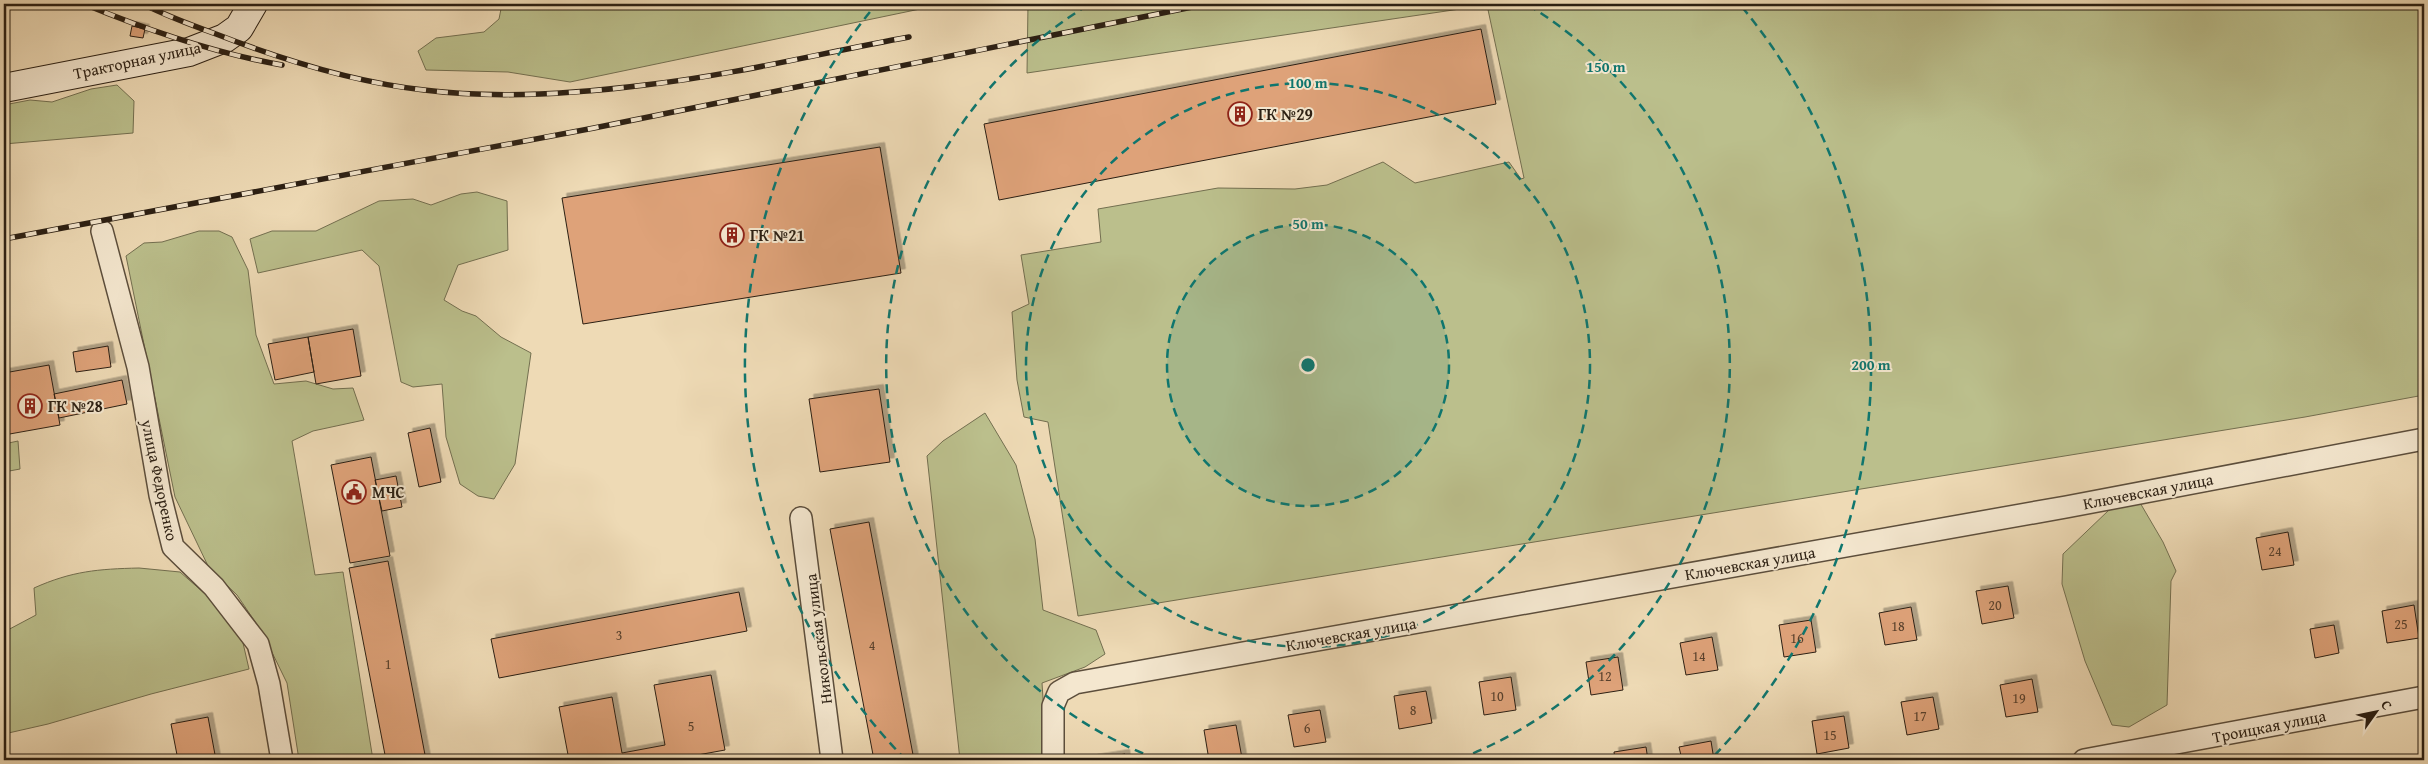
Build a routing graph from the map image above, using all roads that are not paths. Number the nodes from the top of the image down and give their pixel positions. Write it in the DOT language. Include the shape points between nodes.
graph roads {
  1 [pos="253,4"];
  2 [pos="4,88"];
  3 [pos="102,231"];
  4 [pos="2424,439"];
  5 [pos="801,518"];
  6 [pos="2424,697"];
  7 [pos="282,760"];
  8 [pos="832,760"];
  9 [pos="1053,760"];
  10 [pos="2084,760"];
  1 -- 2 [label="main road, Тракторная улица" via="239,28 225,38 189,52"];
  3 -- 7 [label="street, улица Федоренко" via="138,367 160,495 173,547 214,587 258,644 269,684"];
  4 -- 9 [label="street, Ключевская улица" via="2066,507 1075,683 1059,692 1052,706"];
  5 -- 8 [label="street, Никольская улица"];
  6 -- 10 [label="street, Троицкая улица"];
}
